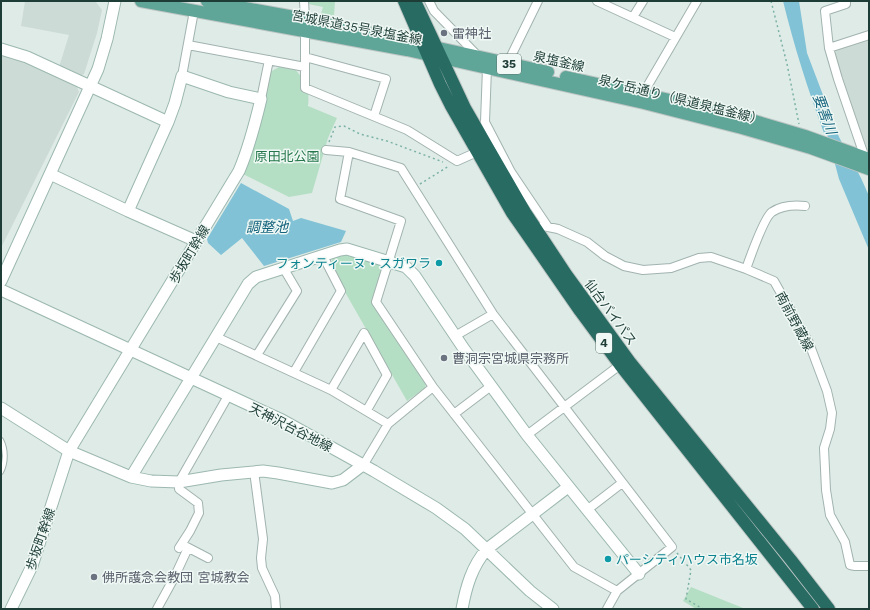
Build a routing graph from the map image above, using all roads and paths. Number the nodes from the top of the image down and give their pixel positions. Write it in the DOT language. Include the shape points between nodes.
graph roads {
  1 [pos="115,1"];
  2 [pos="141,1"];
  3 [pos="207,1"];
  4 [pos="304,1"];
  5 [pos="404,1"];
  6 [pos="415,1"];
  7 [pos="429,1"];
  8 [pos="538,1"];
  9 [pos="597,1"];
  10 [pos="643,1"];
  11 [pos="697,1"];
  12 [pos="771,1"];
  13 [pos="846,1"];
  14 [pos="194,11"];
  15 [pos="633,17"];
  16 [pos="305,19"];
  17 [pos="305,31"];
  18 [pos="869,35"];
  19 [pos="675,37"];
  20 [pos="188,45"];
  21 [pos="830,48"];
  22 [pos="1,49"];
  23 [pos="428,49"];
  24 [pos="478,56"];
  25 [pos="305,57"];
  26 [pos="441,58"];
  27 [pos="269,60"];
  28 [pos="508,63"];
  29 [pos="305,67"];
  30 [pos="487,68"];
  31 [pos="182,76"];
  32 [pos="91,87"];
  33 [pos="645,98"];
  34 [pos="261,99"];
  35 [pos="374,116"];
  36 [pos="168,122"];
  37 [pos="799,128"];
  38 [pos="326,150"];
  39 [pos="349,152"];
  40 [pos="477,152"];
  41 [pos="457,161"];
  42 [pos="864,161"];
  43 [pos="443,162"];
  44 [pos="50,174"];
  45 [pos="414,188"];
  46 [pos="805,206"];
  47 [pos="128,211"];
  48 [pos="542,228"];
  49 [pos="196,241"];
  50 [pos="323,256"];
  51 [pos="388,261"];
  52 [pos="284,268"];
  53 [pos="746,269"];
  54 [pos="1,281"];
  55 [pos="1,290"];
  56 [pos="493,314"];
  57 [pos="216,336"];
  58 [pos="455,336"];
  59 [pos="131,350"];
  60 [pos="257,355"];
  61 [pos="620,365"];
  62 [pos="294,372"];
  63 [pos="191,378"];
  64 [pos="492,386"];
  65 [pos="433,387"];
  66 [pos="331,390"];
  67 [pos="228,396"];
  68 [pos="1,408"];
  69 [pos="564,408"];
  70 [pos="367,410"];
  71 [pos="454,414"];
  72 [pos="388,424"];
  73 [pos="527,435"];
  74 [pos="1,440"];
  75 [pos="69,451"];
  76 [pos="364,464"];
  77 [pos="1,472"];
  78 [pos="254,472"];
  79 [pos="131,477"];
  80 [pos="178,482"];
  81 [pos="622,483"];
  82 [pos="568,487"];
  83 [pos="587,510"];
  84 [pos="532,514"];
  85 [pos="183,547"];
  86 [pos="672,547"];
  87 [pos="487,549"];
  88 [pos="208,558"];
  89 [pos="869,566"];
  90 [pos="640,574"];
  91 [pos="617,591"];
  92 [pos="11,609"];
  93 [pos="157,609"];
  94 [pos="276,609"];
  95 [pos="462,609"];
  96 [pos="553,609"];
  97 [pos="607,609"];
  98 [pos="703,609"];
  99 [pos="814,609"];
  100 [pos="829,609"];
  1 -- 32 [label="street" via="103,53"];
  2 -- 14 [label="main road, 宮城県道35号泉塩釜線 / 35"];
  3 -- 16 [label="main road, 泉塩釜線 / 35"];
  4 -- 16 [label="street"];
  5 -- 23 [label="highway, 仙台バイパス / 4"];
  6 -- 23 [label="highway, 仙台バイパス / 4"];
  7 -- 24 [label="street" via="434,11"];
  8 -- 28 [label="street"];
  9 -- 15 [label="street"];
  10 -- 15 [label="street"];
  11 -- 19 [label="street"];
  12 -- 37 [label="path" via="787,64"];
  13 -- 21 [label="street" via="846,4 825,11"];
  14 -- 17 [label="main road, 宮城県道35号泉塩釜線 / 35"];
  14 -- 20 [label="street"];
  15 -- 19 [label="street"];
  16 -- 23 [label="main road, 泉塩釜線 / 35"];
  17 -- 23 [label="main road, 宮城県道35号泉塩釜線 / 35"];
  17 -- 25 [label="street"];
  18 -- 21 [label="street"];
  19 -- 33 [label="street" via="648,84"];
  20 -- 27 [label="street"];
  20 -- 31 [label="street"];
  21 -- 42 [label="street"];
  22 -- 32 [label="street"];
  23 -- 24 [label="main road, 泉塩釜線 / 35"];
  23 -- 26 [label="main road, 泉ケ岳通り（県道泉塩釜線） / 35"];
  23 -- 40 [label="highway, 仙台バイパス / 4" via="440,84"];
  24 -- 28 [label="main road, 泉塩釜線 / 35"];
  25 -- 29 [label="street"];
  25 -- 35 [label="street" via="386,79"];
  26 -- 30 [label="main road, 泉ケ岳通り（県道泉塩釜線） / 35"];
  26 -- 48 [label="highway, 仙台バイパス / 4" via="465,108 504,177"];
  27 -- 29 [label="street"];
  27 -- 34 [label="street"];
  28 -- 33 [label="main road, 泉塩釜線 / 35"];
  29 -- 35 [label="street" via="305,88"];
  30 -- 33 [label="main road, 泉ケ岳通り（県道泉塩釜線） / 35"];
  30 -- 48 [label="street" via="484,122"];
  31 -- 34 [label="street" via="229,92"];
  31 -- 36 [label="street"];
  32 -- 36 [label="street"];
  32 -- 44 [label="street"];
  33 -- 42 [label="main road, 泉塩釜線 / 35" via="724,112"];
  34 -- 49 [label="street, 歩坂町幹線" via="256,123 239,171"];
  35 -- 41 [label="street" via="407,130"];
  36 -- 47 [label="street"];
  38 -- 39 [label="street"];
  38 -- 43 [label="path" via="335,127 344,126 360,134"];
  39 -- 45 [label="street" via="401,168"];
  39 -- 51 [label="street" via="340,199 401,221"];
  40 -- 41 [label="street"];
  40 -- 61 [label="highway, 仙台バイパス / 4" via="516,218"];
  41 -- 45 [label="path"];
  44 -- 47 [label="street"];
  44 -- 54 [label="street"];
  45 -- 56 [label="street"];
  46 -- 53 [label="street" via="796,205 771,212"];
  47 -- 49 [label="street"];
  48 -- 53 [label="street, 南前野蔵線" via="558,229 587,242 624,266 643,270 672,268 699,258 711,257"];
  48 -- 100 [label="highway, 仙台バイパス / 4" via="566,274 630,362"];
  49 -- 59 [label="street, 歩坂町幹線"];
  50 -- 51 [label="street" via="348,249"];
  50 -- 52 [label="street"];
  50 -- 62 [label="street" via="341,292"];
  51 -- 58 [label="street" via="406,267 415,276"];
  51 -- 65 [label="street" via="376,302"];
  52 -- 57 [label="street" via="256,277 248,284"];
  52 -- 60 [label="street" via="297,291"];
  53 -- 89 [label="street, 南前野蔵線" via="774,281 809,343 828,392 832,413 824,448 830,515 845,542 850,565"];
  55 -- 59 [label="street, 天神沢台谷地線"];
  56 -- 58 [label="street"];
  56 -- 69 [label="street"];
  57 -- 60 [label="street"];
  57 -- 63 [label="street"];
  58 -- 64 [label="street"];
  59 -- 63 [label="street, 天神沢台谷地線"];
  59 -- 75 [label="street, 歩坂町幹線"];
  60 -- 62 [label="street"];
  61 -- 69 [label="street"];
  61 -- 99 [label="highway, 仙台バイパス / 4"];
  62 -- 66 [label="street"];
  63 -- 67 [label="street, 天神沢台谷地線"];
  63 -- 79 [label="street"];
  64 -- 71 [label="street"];
  64 -- 73 [label="street"];
  65 -- 71 [label="street"];
  65 -- 72 [label="street"];
  66 -- 70 [label="street"];
  66 -- 70 [label="street" via="364,333 387,375"];
  67 -- 76 [label="street, 天神沢台谷地線" via="282,420"];
  67 -- 80 [label="street"];
  68 -- 75 [label="street"];
  69 -- 73 [label="street"];
  69 -- 81 [label="street"];
  70 -- 72 [label="street"];
  71 -- 84 [label="street"];
  72 -- 76 [label="street"];
  73 -- 82 [label="street"];
  74 -- 77 [label="lane" via="4,444 5,457"];
  75 -- 79 [label="street"];
  75 -- 92 [label="street, 歩坂町幹線" via="32,566"];
  76 -- 78 [label="street" via="343,480 332,483 278,473"];
  76 -- 87 [label="street, 天神沢台谷地線" via="436,508"];
  78 -- 80 [label="street"];
  78 -- 94 [label="street" via="263,539 262,568 275,596"];
  79 -- 80 [label="street"];
  80 -- 85 [label="street" via="179,489 198,503 199,508"];
  81 -- 83 [label="street"];
  81 -- 86 [label="street"];
  82 -- 83 [label="street"];
  82 -- 84 [label="street"];
  83 -- 90 [label="street"];
  84 -- 87 [label="street"];
  84 -- 91 [label="street" via="574,567"];
  85 -- 88 [label="street"];
  85 -- 93 [label="street" via="174,578"];
  86 -- 90 [label="street"];
  86 -- 98 [label="path" via="691,570 686,599"];
  87 -- 95 [label="street" via="472,572"];
  87 -- 96 [label="street, 天神沢台谷地線" via="530,592"];
  90 -- 91 [label="street"];
  91 -- 97 [label="street"];
}
